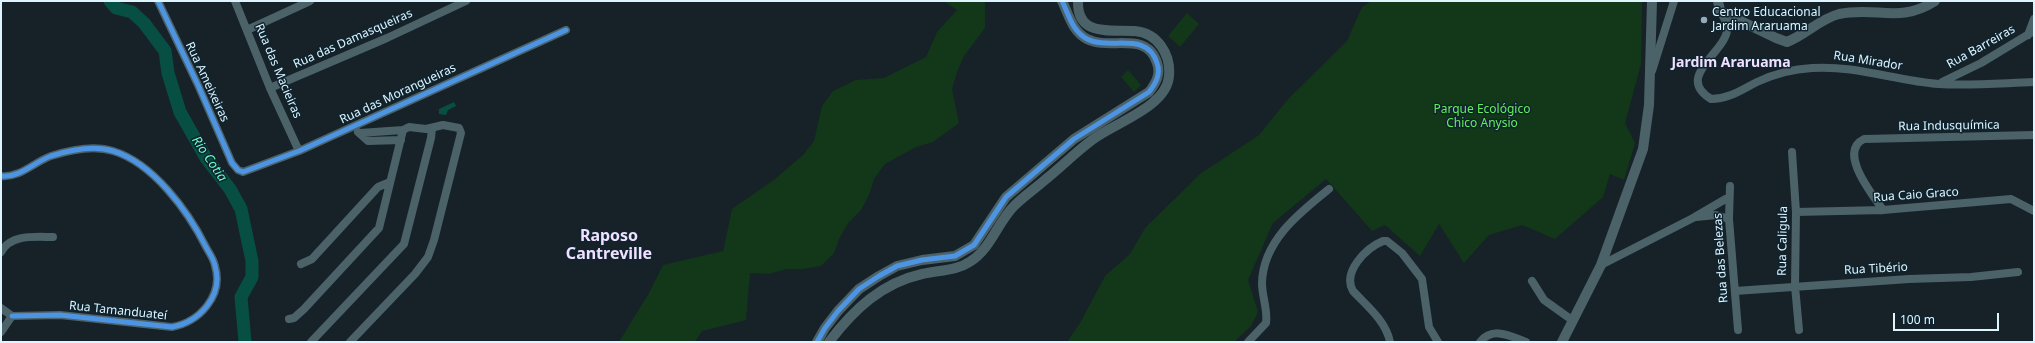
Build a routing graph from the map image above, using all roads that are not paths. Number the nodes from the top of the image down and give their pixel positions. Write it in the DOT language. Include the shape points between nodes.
graph roads {
  1 [pos="158,1"];
  2 [pos="235,1"];
  3 [pos="310,1"];
  4 [pos="466,1"];
  5 [pos="1078,1"];
  6 [pos="1652,1"];
  7 [pos="1674,1"];
  8 [pos="1935,1"];
  9 [pos="1066,2"];
  10 [pos="1719,6"];
  11 [pos="2034,19"];
  12 [pos="247,30"];
  13 [pos="566,30"];
  14 [pos="2031,33"];
  15 [pos="1159,43"];
  16 [pos="1151,51"];
  17 [pos="1650,75"];
  18 [pos="2034,82"];
  19 [pos="1940,84"];
  20 [pos="270,88"];
  21 [pos="352,126"];
  22 [pos="432,128"];
  23 [pos="403,130"];
  24 [pos="384,131"];
  25 [pos="360,133"];
  26 [pos="2034,135"];
  27 [pos="385,140"];
  28 [pos="401,140"];
  29 [pos="299,150"];
  30 [pos="1792,152"];
  31 [pos="238,170"];
  32 [pos="1,176"];
  33 [pos="390,182"];
  34 [pos="1020,185"];
  35 [pos="1730,186"];
  36 [pos="1329,189"];
  37 [pos="1028,195"];
  38 [pos="1729,196"];
  39 [pos="1883,210"];
  40 [pos="2034,211"];
  41 [pos="1796,212"];
  42 [pos="1693,218"];
  43 [pos="1729,219"];
  44 [pos="52,237"];
  45 [pos="1,252"];
  46 [pos="301,264"];
  47 [pos="1601,265"];
  48 [pos="2018,272"];
  49 [pos="1532,281"];
  50 [pos="1795,286"];
  51 [pos="1736,291"];
  52 [pos="1,308"];
  53 [pos="12,316"];
  54 [pos="289,319"];
  55 [pos="1572,320"];
  56 [pos="1738,330"];
  57 [pos="1799,330"];
  58 [pos="1,332"];
  59 [pos="820,341"];
  60 [pos="311,342"];
  61 [pos="350,342"];
  62 [pos="829,342"];
  63 [pos="1248,342"];
  64 [pos="1390,342"];
  65 [pos="1438,342"];
  66 [pos="1480,342"];
  67 [pos="1526,342"];
  68 [pos="1562,342"];
  1 -- 31 [label="street, Rua Ameixeiras" via="232,163"];
  2 -- 12 [label="street, Rua das Macieiras"];
  3 -- 12 [label="street"];
  4 -- 20 [label="street, Rua das Damasqueiras"];
  5 -- 15 [label="street" via="1082,18 1092,28 1107,32 1136,31 1149,35"];
  6 -- 17 [label="street"];
  7 -- 17 [label="street"];
  8 -- 10 [label="street" via="1908,14 1866,11 1837,15 1787,42"];
  9 -- 16 [label="street" via="1072,23 1086,38 1096,42 1135,43"];
  10 -- 19 [label="street, Rua Mirador" via="1727,25 1725,36 1701,69 1698,83 1704,94 1712,99 1728,97 1773,75 1811,68 1859,70"];
  11 -- 14 [label="street"];
  12 -- 20 [label="street, Rua das Macieiras"];
  13 -- 21 [label="street, Rua das Morangueiras"];
  14 -- 19 [label="street, Rua Barreiras"];
  15 -- 16 [label="street"];
  15 -- 37 [label="street" via="1166,53 1170,66 1165,90 1157,100 1093,139"];
  16 -- 34 [label="street" via="1158,67 1158,76 1149,92 1074,139"];
  17 -- 47 [label="street" via="1643,149"];
  18 -- 19 [label="street"];
  20 -- 29 [label="street, Rua das Macieiras"];
  21 -- 25 [label="street"];
  21 -- 29 [label="street, Rua das Morangueiras"];
  22 -- 23 [label="street" via="409,127"];
  22 -- 60 [label="street" via="404,244"];
  22 -- 61 [label="street" via="443,125 459,128 462,133 432,250 423,264"];
  23 -- 24 [label="street"];
  23 -- 28 [label="street"];
  24 -- 25 [label="street"];
  24 -- 27 [label="street"];
  25 -- 27 [label="street" via="368,141"];
  26 -- 39 [label="street, Rua Indusquímica" via="1864,139 1854,147 1855,164 1858,173"];
  27 -- 28 [label="street"];
  28 -- 33 [label="street"];
  29 -- 31 [label="street, Rua das Morangueiras" via="249,171"];
  30 -- 41 [label="street, Rua Caligula"];
  32 -- 53 [label="street, Rua Tamanduateí" via="24,171 51,156 97,147 114,151 138,163 171,192 197,230 215,266 217,281 213,298 200,315 172,327 60,315"];
  33 -- 46 [label="street" via="378,187 312,259"];
  33 -- 54 [label="street" via="381,221 375,233 304,309"];
  34 -- 37 [label="street"];
  34 -- 59 [label="street" via="1006,197 974,245 955,256 898,266 879,276 859,289 844,305 825,328"];
  35 -- 38 [label="street, Rua das Belezas"];
  36 -- 63 [label="street" via="1298,213 1285,227 1270,252 1262,284 1266,323"];
  37 -- 62 [label="street" via="1012,208 972,261 959,267 900,280 889,286 866,302"];
  38 -- 42 [label="street"];
  38 -- 43 [label="street, Rua das Belezas"];
  39 -- 40 [label="street, Rua Caio Graco" via="2010,199"];
  39 -- 41 [label="street, Rua Caio Graco"];
  41 -- 50 [label="street, Rua Caligula"];
  42 -- 43 [label="street" via="1716,215"];
  42 -- 47 [label="street"];
  43 -- 51 [label="street, Rua das Belezas"];
  44 -- 45 [label="street" via="16,239 5,245"];
  47 -- 55 [label="street"];
  48 -- 50 [label="street, Rua Tibério" via="1971,277"];
  49 -- 55 [label="street" via="1544,300"];
  50 -- 51 [label="street, Rua Tibério"];
  50 -- 57 [label="street, Rua Caligula"];
  51 -- 56 [label="street, Rua das Belezas"];
  52 -- 53 [label="street"];
  53 -- 58 [label="street"];
  55 -- 68 [label="street"];
  64 -- 65 [label="street" via="1387,330 1350,286 1355,266 1363,255 1383,241 1387,241 1402,253 1422,279 1429,327"];
  66 -- 67 [label="street" via="1492,332"];
}
